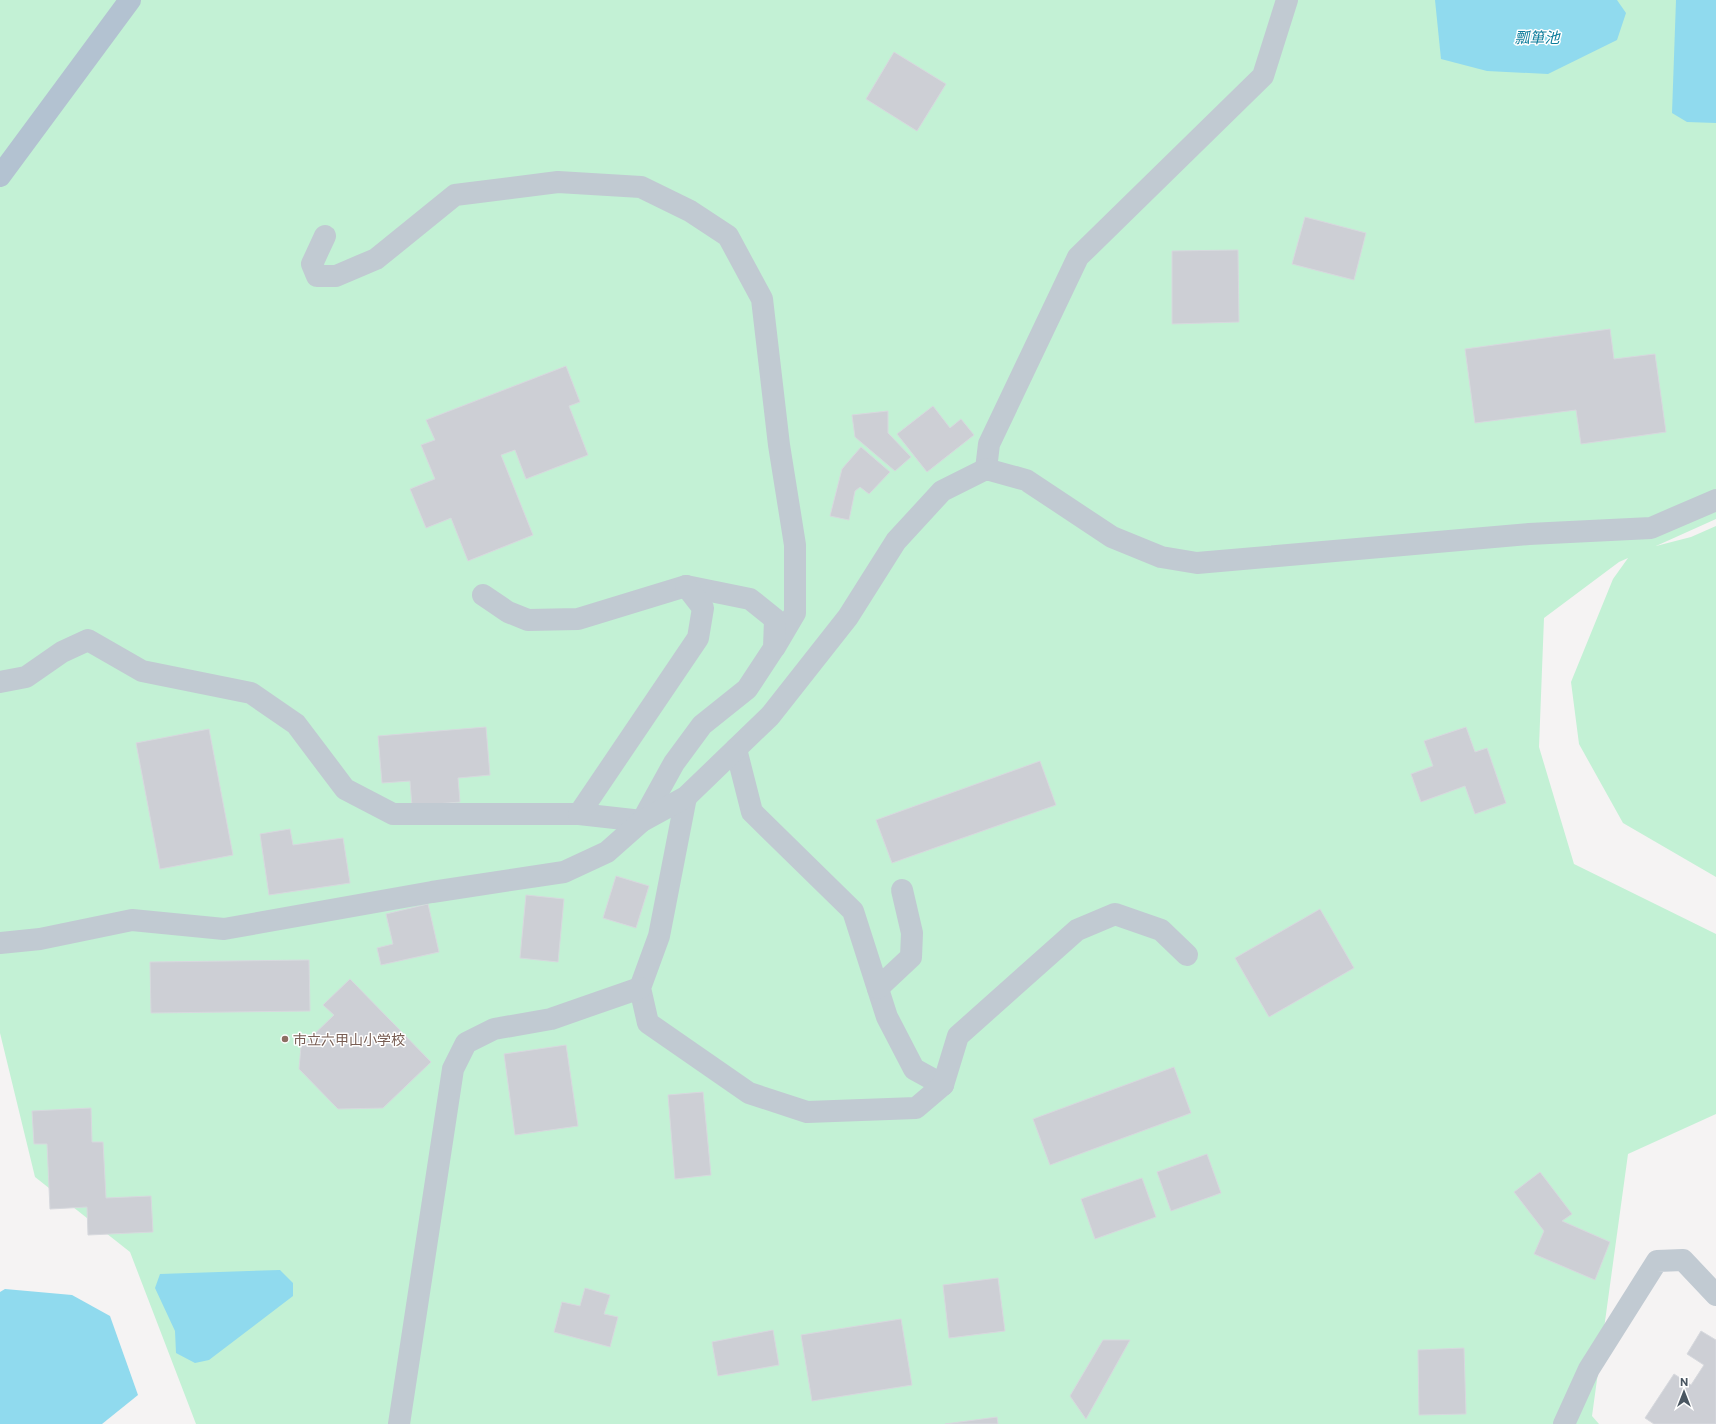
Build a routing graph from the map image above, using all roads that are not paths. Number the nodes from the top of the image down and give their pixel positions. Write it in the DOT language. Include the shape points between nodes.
graph roads {
  1 [pos="130,0"];
  2 [pos="1287,0"];
  3 [pos="0,176"];
  4 [pos="325,236"];
  5 [pos="986,469"];
  6 [pos="1716,500"];
  7 [pos="686,586"];
  8 [pos="483,595"];
  9 [pos="774,648"];
  10 [pos="0,682"];
  11 [pos="736,749"];
  12 [pos="686,797"];
  13 [pos="579,814"];
  14 [pos="642,821"];
  15 [pos="902,890"];
  16 [pos="0,943"];
  17 [pos="1187,955"];
  18 [pos="640,988"];
  19 [pos="878,988"];
  20 [pos="942,1085"];
  21 [pos="1716,1295"];
  22 [pos="399,1424"];
  23 [pos="1564,1424"];
  1 -- 3 [label="main road"];
  2 -- 5 [label="street" via="1263,76 1078,257 988,444"];
  4 -- 9 [label="street" via="312,264 317,276 336,276 376,259 455,195 558,182 641,187 690,211 728,236 762,299 779,445 795,545 795,613"];
  5 -- 6 [label="street" via="1026,480 1112,536 1161,557 1197,563 1529,534 1651,528"];
  5 -- 11 [label="street" via="942,491 896,541 848,617 770,716"];
  7 -- 8 [label="street" via="578,619 528,620 508,612"];
  7 -- 9 [label="street" via="750,599 775,619"];
  7 -- 13 [label="street" via="702,608 698,638"];
  9 -- 14 [label="street" via="747,689 702,725 674,763"];
  10 -- 13 [label="street" via="26,677 62,652 88,640 142,671 251,693 296,724 345,789 393,814"];
  11 -- 12 [label="street"];
  11 -- 19 [label="street" via="752,812 853,911"];
  12 -- 14 [label="street"];
  12 -- 18 [label="street" via="659,936"];
  13 -- 14 [label="street"];
  14 -- 16 [label="street" via="607,852 564,872 432,892 224,929 132,920 40,939"];
  15 -- 19 [label="street" via="912,933 911,957"];
  17 -- 20 [label="street" via="1161,930 1115,914 1077,930 958,1036"];
  18 -- 20 [label="street" via="648,1023 748,1093 807,1112 916,1108"];
  18 -- 22 [label="street" via="551,1019 494,1029 466,1043 453,1069"];
  19 -- 20 [label="street" via="887,1016 914,1069"];
  21 -- 23 [label="street" via="1683,1260 1657,1262 1589,1369"];
}
